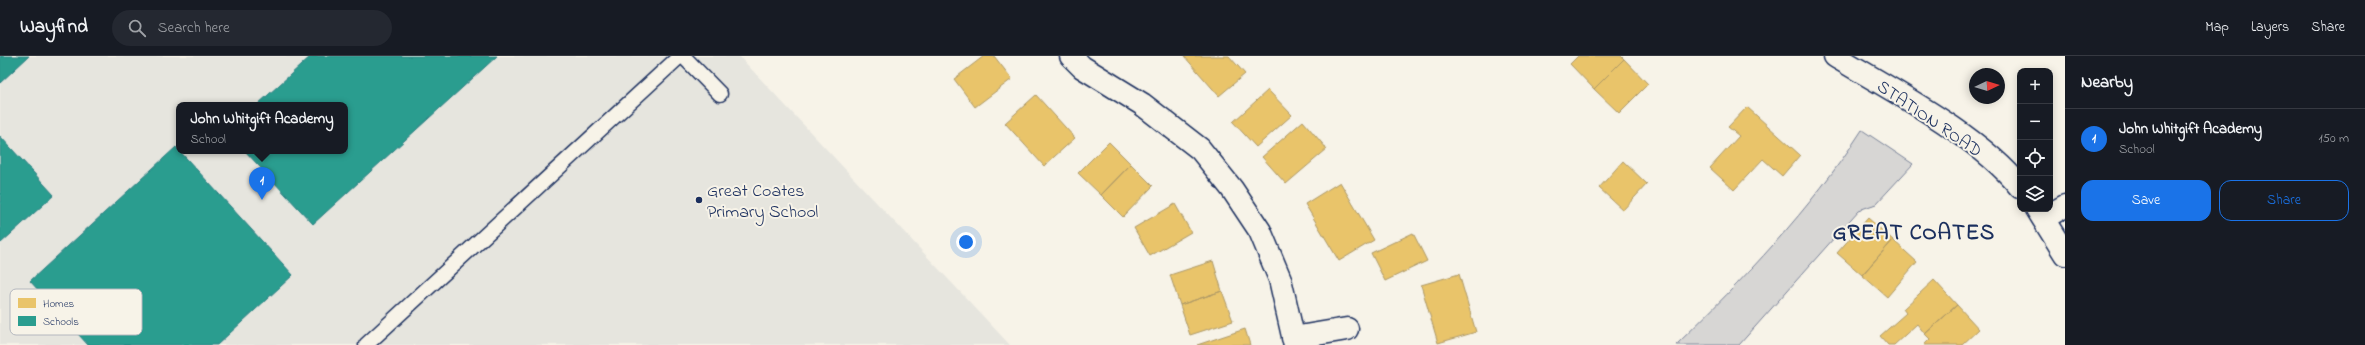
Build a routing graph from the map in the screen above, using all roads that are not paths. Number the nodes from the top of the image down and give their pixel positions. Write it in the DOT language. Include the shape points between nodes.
graph roads {
  1 [pos="682,56"];
  2 [pos="1071,56"];
  3 [pos="1835,56"];
  4 [pos="720,94"];
  5 [pos="2017,184"];
  6 [pos="2065,206"];
  7 [pos="2040,213"];
  8 [pos="2065,254"];
  9 [pos="1347,328"];
  10 [pos="1294,342"];
  11 [pos="366,345"];
  1 -- 4 [label="lane"];
  1 -- 11 [label="lane"];
  2 -- 10 [label="street" via="1082,68 1142,104 1200,150 1232,189 1260,231 1280,279"];
  3 -- 5 [label="street, STATION ROAD" via="1947,125 1982,151"];
  6 -- 7 [label="street"];
  7 -- 8 [label="street"];
  9 -- 10 [label="street"];
}
